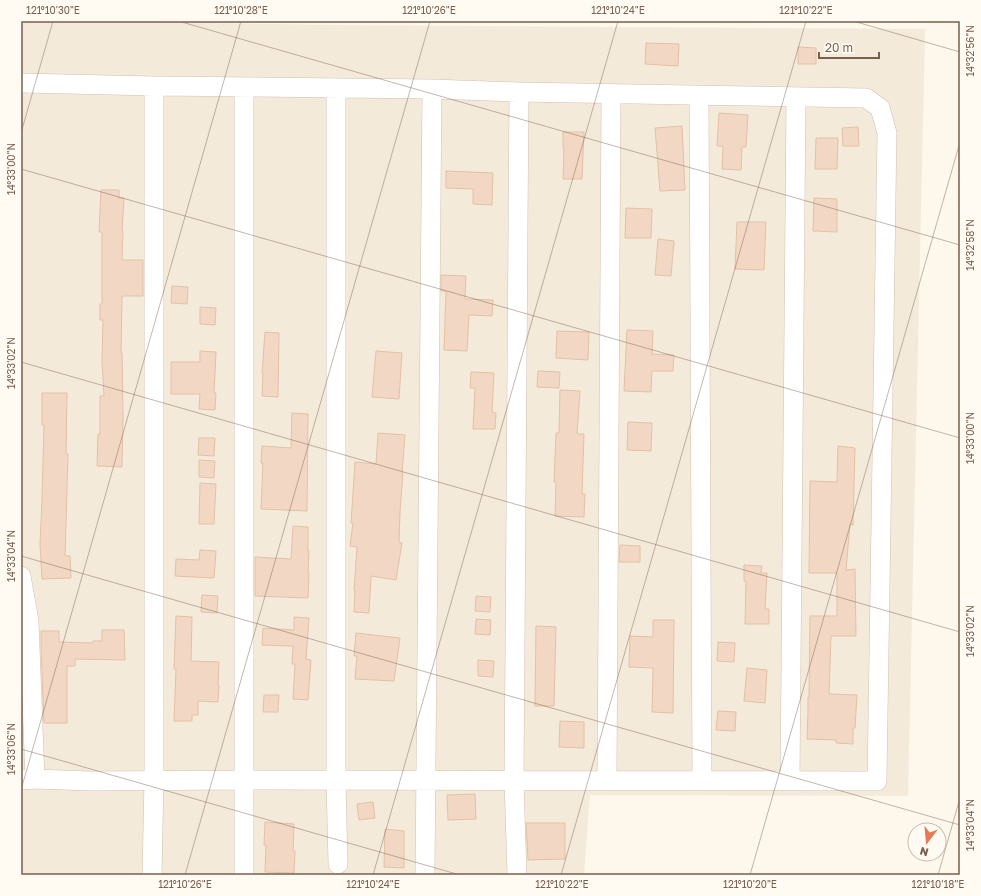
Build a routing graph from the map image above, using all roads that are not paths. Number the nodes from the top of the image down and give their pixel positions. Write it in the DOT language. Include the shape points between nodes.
graph roads {
  1 [pos="21,83"];
  2 [pos="154,86"];
  3 [pos="244,87"];
  4 [pos="336,88"];
  5 [pos="432,89"];
  6 [pos="519,92"];
  7 [pos="611,94"];
  8 [pos="699,96"];
  9 [pos="796,97"];
  10 [pos="21,576"];
  11 [pos="28,779"];
  12 [pos="154,780"];
  13 [pos="244,780"];
  14 [pos="336,780"];
  15 [pos="426,781"];
  16 [pos="514,781"];
  17 [pos="607,781"];
  18 [pos="702,781"];
  19 [pos="790,781"];
  20 [pos="338,864"];
  21 [pos="152,875"];
  22 [pos="244,875"];
  23 [pos="425,875"];
  24 [pos="517,875"];
  1 -- 2 [label="street"];
  2 -- 3 [label="street"];
  2 -- 12 [label="street"];
  3 -- 4 [label="street"];
  3 -- 13 [label="street"];
  4 -- 5 [label="street"];
  4 -- 14 [label="street"];
  5 -- 6 [label="street"];
  5 -- 15 [label="street"];
  6 -- 7 [label="street"];
  6 -- 16 [label="street"];
  7 -- 8 [label="street"];
  7 -- 17 [label="street"];
  8 -- 9 [label="street"];
  8 -- 18 [label="street"];
  9 -- 19 [label="street"];
  9 -- 19 [label="street" via="866,98 880,108 887,134 877,781"];
  10 -- 11 [label="street" via="29,621"];
  11 -- 12 [label="street"];
  12 -- 13 [label="street"];
  12 -- 21 [label="street"];
  13 -- 14 [label="street"];
  13 -- 22 [label="street"];
  14 -- 15 [label="street"];
  14 -- 20 [label="street"];
  15 -- 16 [label="street"];
  15 -- 23 [label="street"];
  16 -- 17 [label="street"];
  16 -- 24 [label="street"];
  17 -- 18 [label="street"];
  18 -- 19 [label="street"];
}
